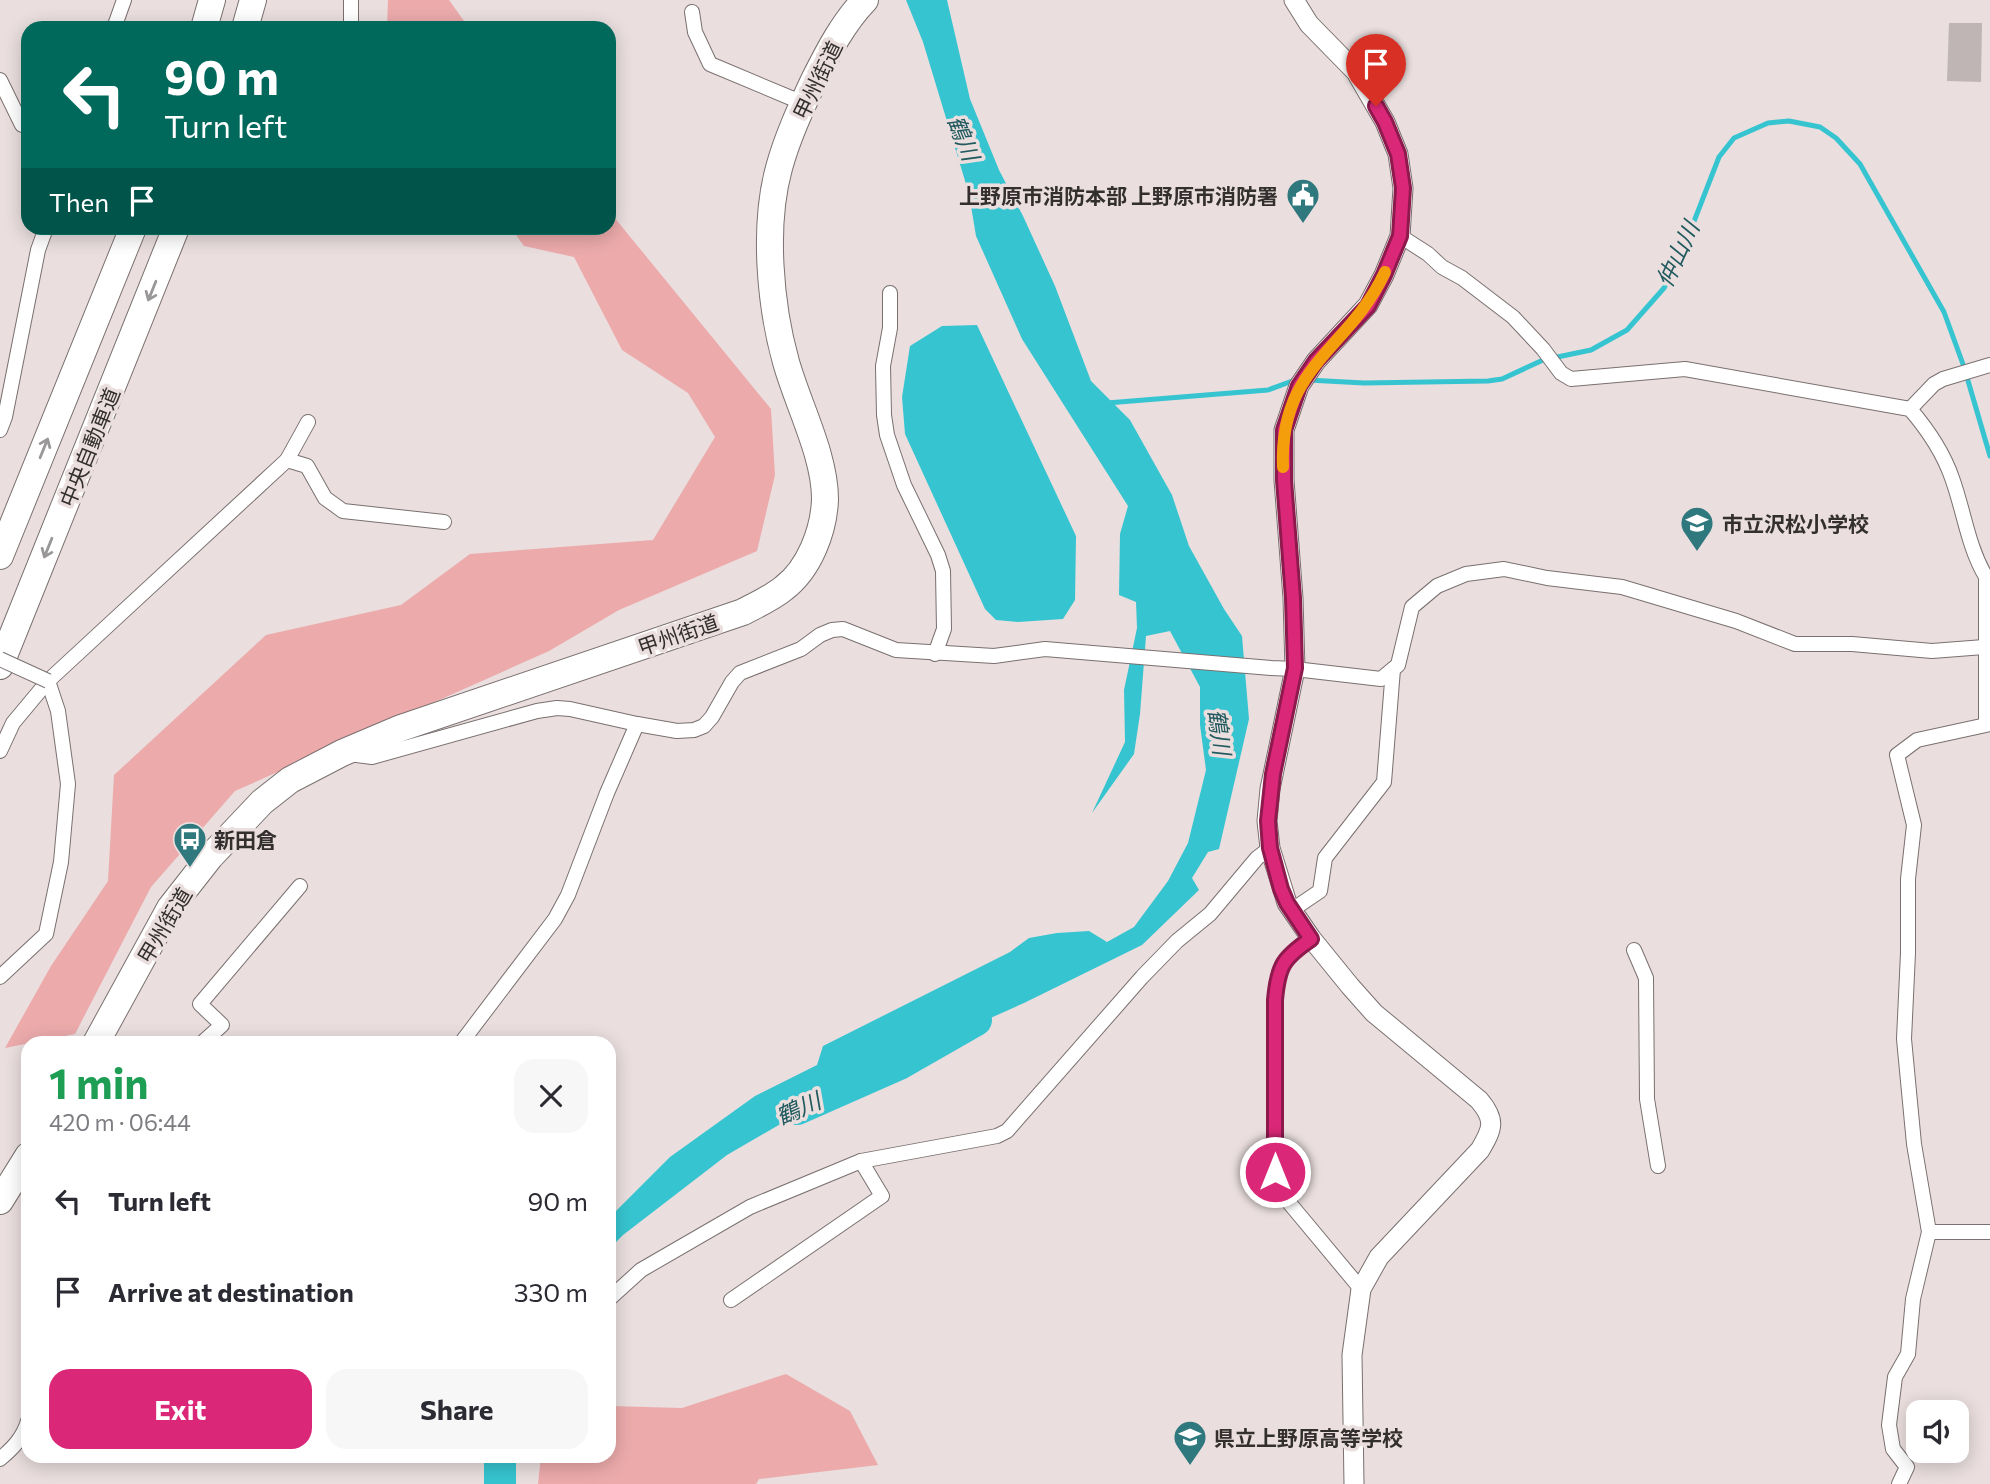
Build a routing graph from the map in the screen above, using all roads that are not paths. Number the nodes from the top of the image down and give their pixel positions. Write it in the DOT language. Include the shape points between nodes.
graph roads {
  1 [pos="124,0"];
  2 [pos="212,0"];
  3 [pos="253,0"];
  4 [pos="351,0"];
  5 [pos="865,0"];
  6 [pos="1291,3"];
  7 [pos="692,12"];
  8 [pos="116,21"];
  9 [pos="206,21"];
  10 [pos="248,21"];
  11 [pos="351,21"];
  12 [pos="0,80"];
  13 [pos="803,103"];
  14 [pos="21,123"];
  15 [pos="43,235"];
  16 [pos="130,235"];
  17 [pos="173,235"];
  18 [pos="1400,236"];
  19 [pos="890,293"];
  20 [pos="1990,365"];
  21 [pos="1910,409"];
  22 [pos="308,422"];
  23 [pos="0,430"];
  24 [pos="287,460"];
  25 [pos="444,522"];
  26 [pos="0,556"];
  27 [pos="1988,578"];
  28 [pos="1984,647"];
  29 [pos="935,654"];
  30 [pos="0,659"];
  31 [pos="0,666"];
  32 [pos="1295,668"];
  33 [pos="1393,669"];
  34 [pos="48,681"];
  35 [pos="637,724"];
  36 [pos="0,751"];
  37 [pos="342,753"];
  38 [pos="1270,848"];
  39 [pos="300,886"];
  40 [pos="1292,910"];
  41 [pos="1311,939"];
  42 [pos="1634,950"];
  43 [pos="0,977"];
  44 [pos="100,1036"];
  45 [pos="210,1036"];
  46 [pos="466,1036"];
  47 [pos="862,1161"];
  48 [pos="1658,1166"];
  49 [pos="21,1167"];
  50 [pos="0,1201"];
  51 [pos="1929,1232"];
  52 [pos="1990,1232"];
  53 [pos="1361,1289"];
  54 [pos="616,1293"];
  55 [pos="731,1300"];
  56 [pos="21,1437"];
  57 [pos="0,1459"];
  58 [pos="1354,1484"];
  59 [pos="1899,1484"];
  1 -- 8 [label="street"];
  2 -- 9 [label="highway"];
  3 -- 10 [label="highway"];
  4 -- 11 [label="street"];
  5 -- 13 [label="highway, 甲州街道" via="844,25"];
  6 -- 18 [label="street" via="1356,72 1385,122 1398,154 1403,188"];
  7 -- 13 [label="street" via="695,32 710,64"];
  12 -- 14 [label="street"];
  13 -- 37 [label="highway, 甲州街道" via="779,169 771,226 777,324 825,498 816,543 797,576 784,589 743,612"];
  15 -- 23 [label="street"];
  26 -- 16 [label="highway, 中央自動車道, one-way"];
  17 -- 31 [label="highway, 中央自動車道, one-way"];
  18 -- 21 [label="street" via="1513,317 1571,379 1685,369"];
  18 -- 32 [label="street" via="1368,306 1299,386 1284,430"];
  19 -- 29 [label="street" via="884,415 900,474 943,571 944,629"];
  20 -- 21 [label="street" via="1943,379"];
  21 -- 27 [label="street" via="1937,444 1978,564"];
  22 -- 24 [label="street"];
  24 -- 25 [label="street" via="307,466 325,498 343,511"];
  24 -- 34 [label="street"];
  27 -- 28 [label="street"];
  28 -- 33 [label="street" via="1932,651 1795,644 1622,587 1504,569 1466,574 1437,586 1412,607 1398,665"];
  28 -- 51 [label="street" via="1986,725 1917,740 1897,755 1914,825 1903,1039"];
  29 -- 32 [label="street" via="993,656 1045,649"];
  29 -- 35 [label="street" via="896,650 843,629 832,630 801,649 740,673 704,726 677,731"];
  30 -- 34 [label="street, bridge"];
  32 -- 33 [label="street" via="1381,679"];
  32 -- 38 [label="street" via="1270,789"];
  33 -- 40 [label="street" via="1384,782 1325,858 1320,891"];
  34 -- 36 [label="street" via="13,723"];
  34 -- 43 [label="street" via="58,711 68,784 61,862 46,933"];
  35 -- 37 [label="street" via="557,708 372,757"];
  35 -- 46 [label="street" via="555,919"];
  37 -- 44 [label="highway, 甲州街道" via="290,780 262,802 210,857 170,908"];
  38 -- 40 [label="street"];
  38 -- 47 [label="street" via="1210,914 1142,977 1007,1131"];
  39 -- 45 [label="street" via="200,1004 222,1025"];
  40 -- 41 [label="street"];
  41 -- 53 [label="street" via="1285,960 1277,974 1275,1172 1286,1199"];
  41 -- 53 [label="street" via="1374,1013 1479,1100 1492,1123 1480,1150 1379,1257"];
  42 -- 48 [label="street" via="1646,978 1647,1099"];
  47 -- 54 [label="street" via="750,1207 641,1270"];
  47 -- 55 [label="street" via="882,1196"];
  49 -- 50 [label="highway"];
  51 -- 52 [label="street"];
  51 -- 59 [label="street" via="1913,1298 1908,1354 1895,1377 1889,1425 1893,1450 1906,1467"];
  53 -- 58 [label="street" via="1352,1355"];
  56 -- 57 [label="street"];
}
